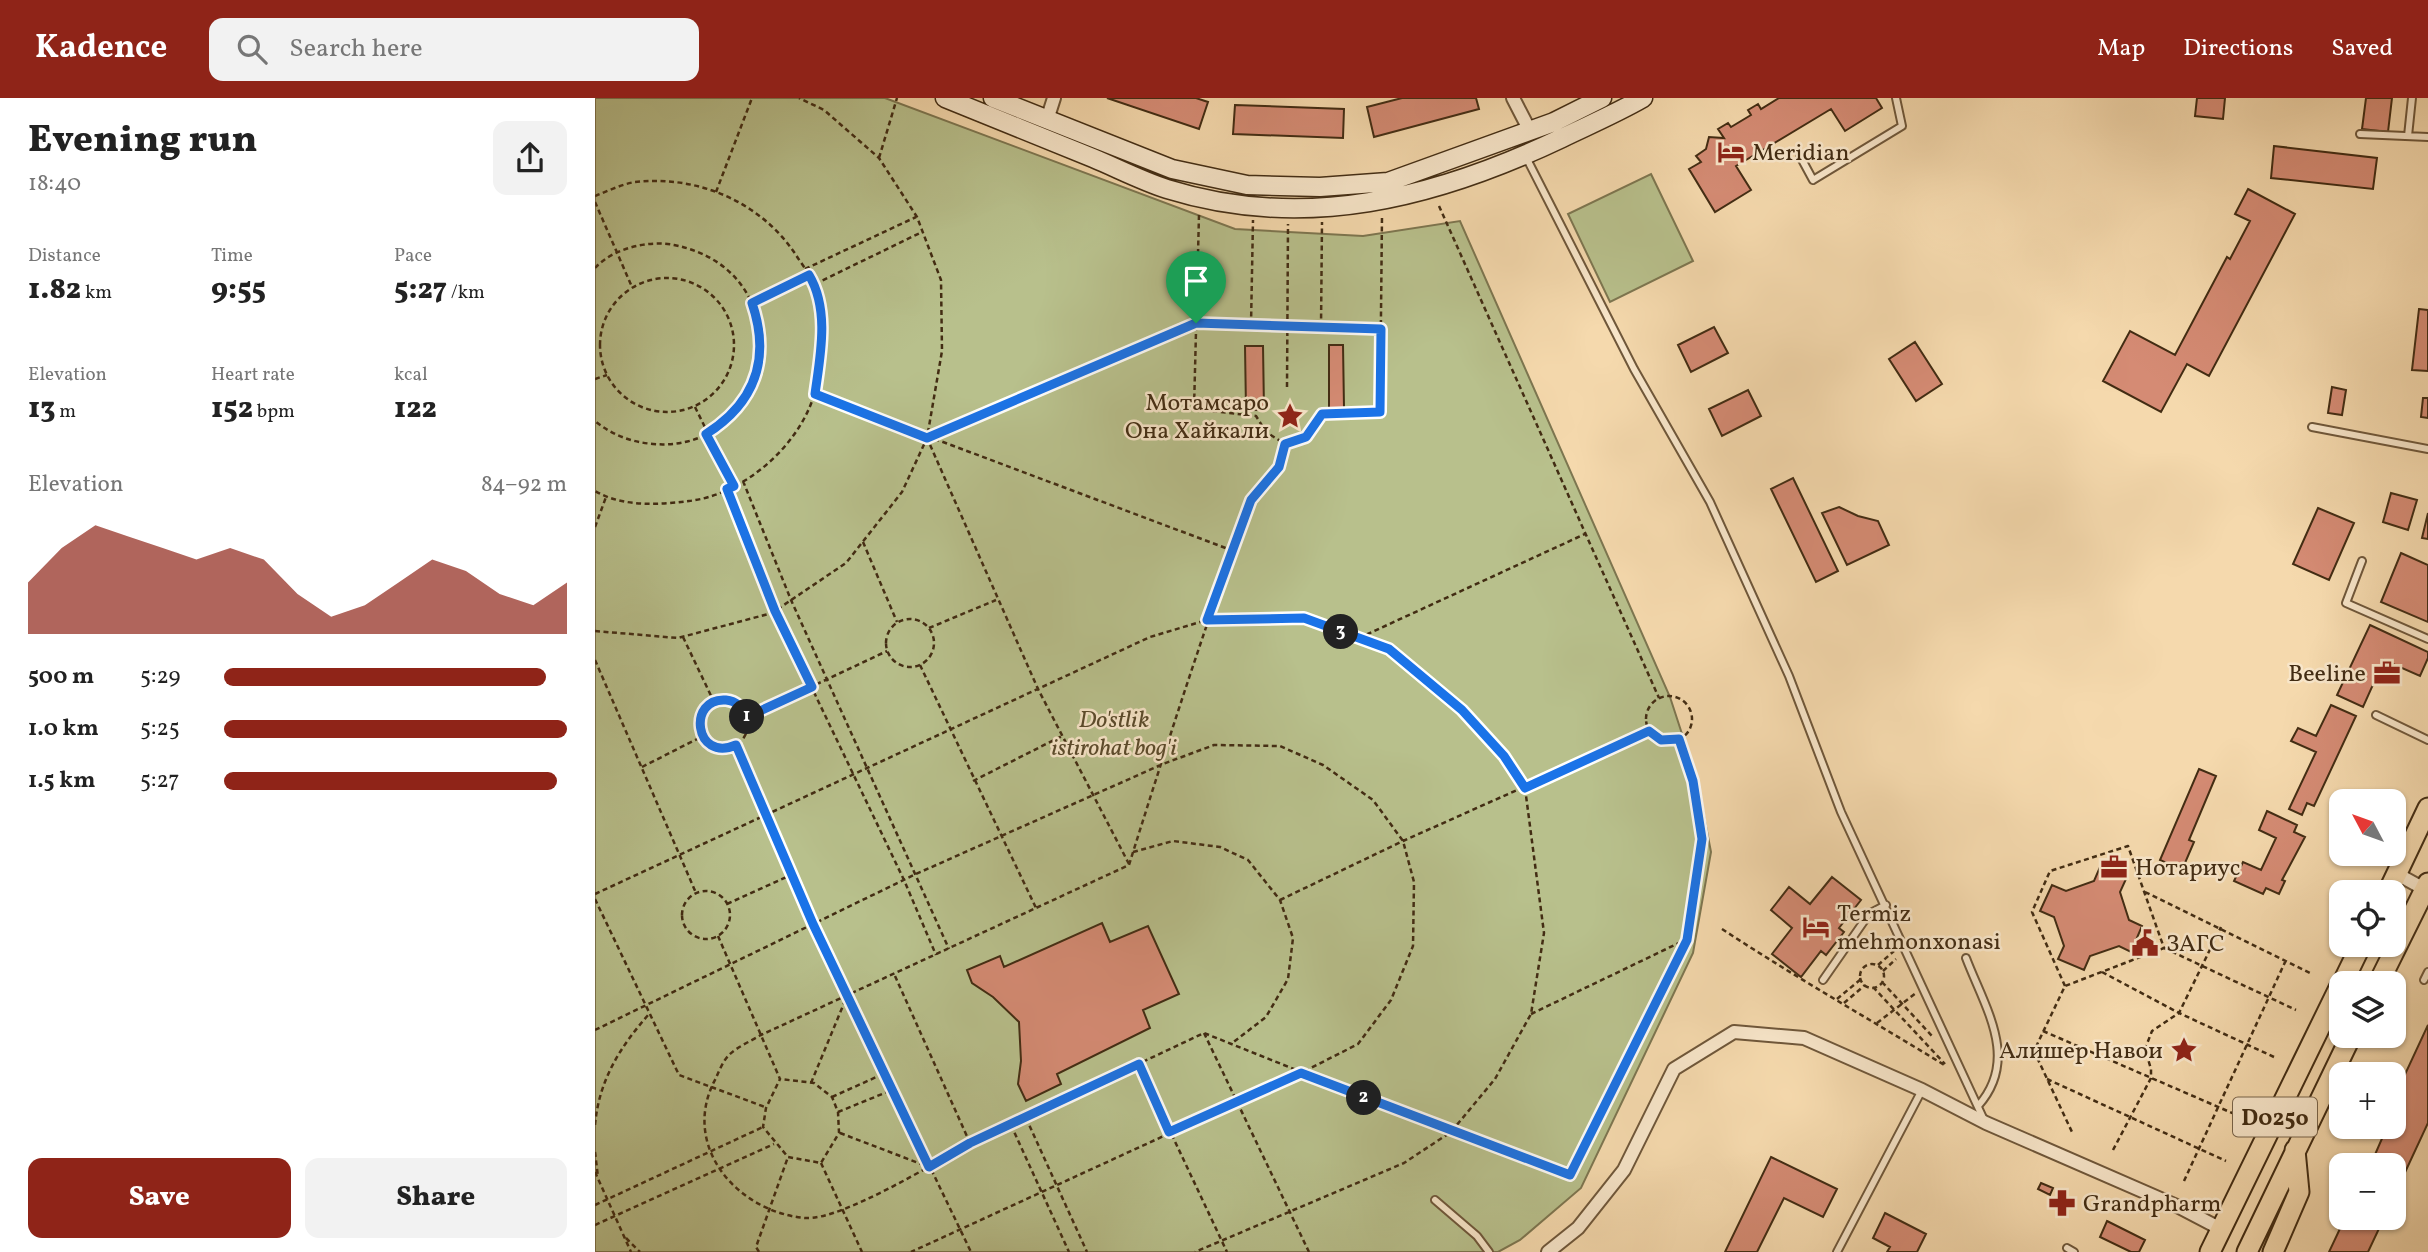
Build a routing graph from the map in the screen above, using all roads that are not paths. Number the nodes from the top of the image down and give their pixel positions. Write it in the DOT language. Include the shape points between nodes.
graph roads {
  1 [pos="945,98"];
  2 [pos="993,98"];
  3 [pos="1053,98"];
  4 [pos="1513,98"];
  5 [pos="1602,98"];
  6 [pos="1643,98"];
  7 [pos="1896,98"];
  8 [pos="2412,98"];
  9 [pos="1048,120"];
  10 [pos="1558,130"];
  11 [pos="1529,131"];
  12 [pos="2360,134"];
  13 [pos="2408,136"];
  14 [pos="2428,137"];
  15 [pos="1525,155"];
  16 [pos="1800,156"];
  17 [pos="2312,427"];
  18 [pos="2428,449"];
  19 [pos="2362,561"];
  20 [pos="2428,639"];
  21 [pos="2376,715"];
  22 [pos="2428,740"];
  23 [pos="2428,808"];
  24 [pos="2397,874"];
  25 [pos="2394,880"];
  26 [pos="2427,888"];
  27 [pos="1886,905"];
  28 [pos="1966,958"];
  29 [pos="2385,971"];
  30 [pos="2428,972"];
  31 [pos="1823,980"];
  32 [pos="2424,980"];
  33 [pos="2329,1010"];
  34 [pos="2345,1048"];
  35 [pos="1922,1090"];
  36 [pos="1978,1106"];
  37 [pos="1986,1123"];
  38 [pos="2295,1148"];
  39 [pos="1435,1200"];
  40 [pos="2221,1229"];
  41 [pos="2250,1247"];
  42 [pos="2067,1248"];
  43 [pos="1489,1252"];
  44 [pos="1548,1252"];
  45 [pos="1837,1252"];
  46 [pos="2074,1252"];
  47 [pos="2210,1252"];
  48 [pos="2273,1252"];
  1 -- 15 [label="street" via="1167,189 1244,204 1330,207 1385,201 1461,181"];
  2 -- 9 [label="street"];
  3 -- 9 [label="street"];
  4 -- 11 [label="street"];
  5 -- 10 [label="street"];
  6 -- 10 [label="street"];
  7 -- 16 [label="lane" via="1902,126 1813,180"];
  8 -- 13 [label="lane"];
  9 -- 11 [label="street" via="1172,169 1247,185 1307,187 1388,181"];
  10 -- 11 [label="street"];
  10 -- 15 [label="street"];
  12 -- 13 [label="lane"];
  13 -- 14 [label="lane"];
  15 -- 27 [label="lane" via="1634,369 1710,502 1789,676 1841,812"];
  17 -- 18 [label="lane"];
  19 -- 20 [label="lane" via="2346,604"];
  21 -- 22 [label="lane"];
  23 -- 24 [label="main road"];
  24 -- 25 [label="main road"];
  24 -- 26 [label="street"];
  26 -- 29 [label="main road"];
  27 -- 31 [label="lane" via="1869,914"];
  27 -- 36 [label="lane"];
  28 -- 36 [label="lane" via="2000,1050 1998,1075"];
  30 -- 32 [label="lane"];
  33 -- 40 [label="main road, D025o"];
  34 -- 38 [label="main road, D025o"];
  35 -- 37 [label="street"];
  35 -- 44 [label="street" via="1804,1038 1734,1032 1674,1069 1624,1170 1578,1228"];
  35 -- 45 [label="lane"];
  36 -- 37 [label="lane"];
  37 -- 40 [label="street"];
  38 -- 41 [label="main road, D025o"];
  38 -- 48 [label="main road" via="2299,1192"];
  39 -- 43 [label="lane"];
  40 -- 41 [label="main road" via="2240,1228"];
  40 -- 47 [label="main road, D025o"];
  42 -- 46 [label="lane"];
}
